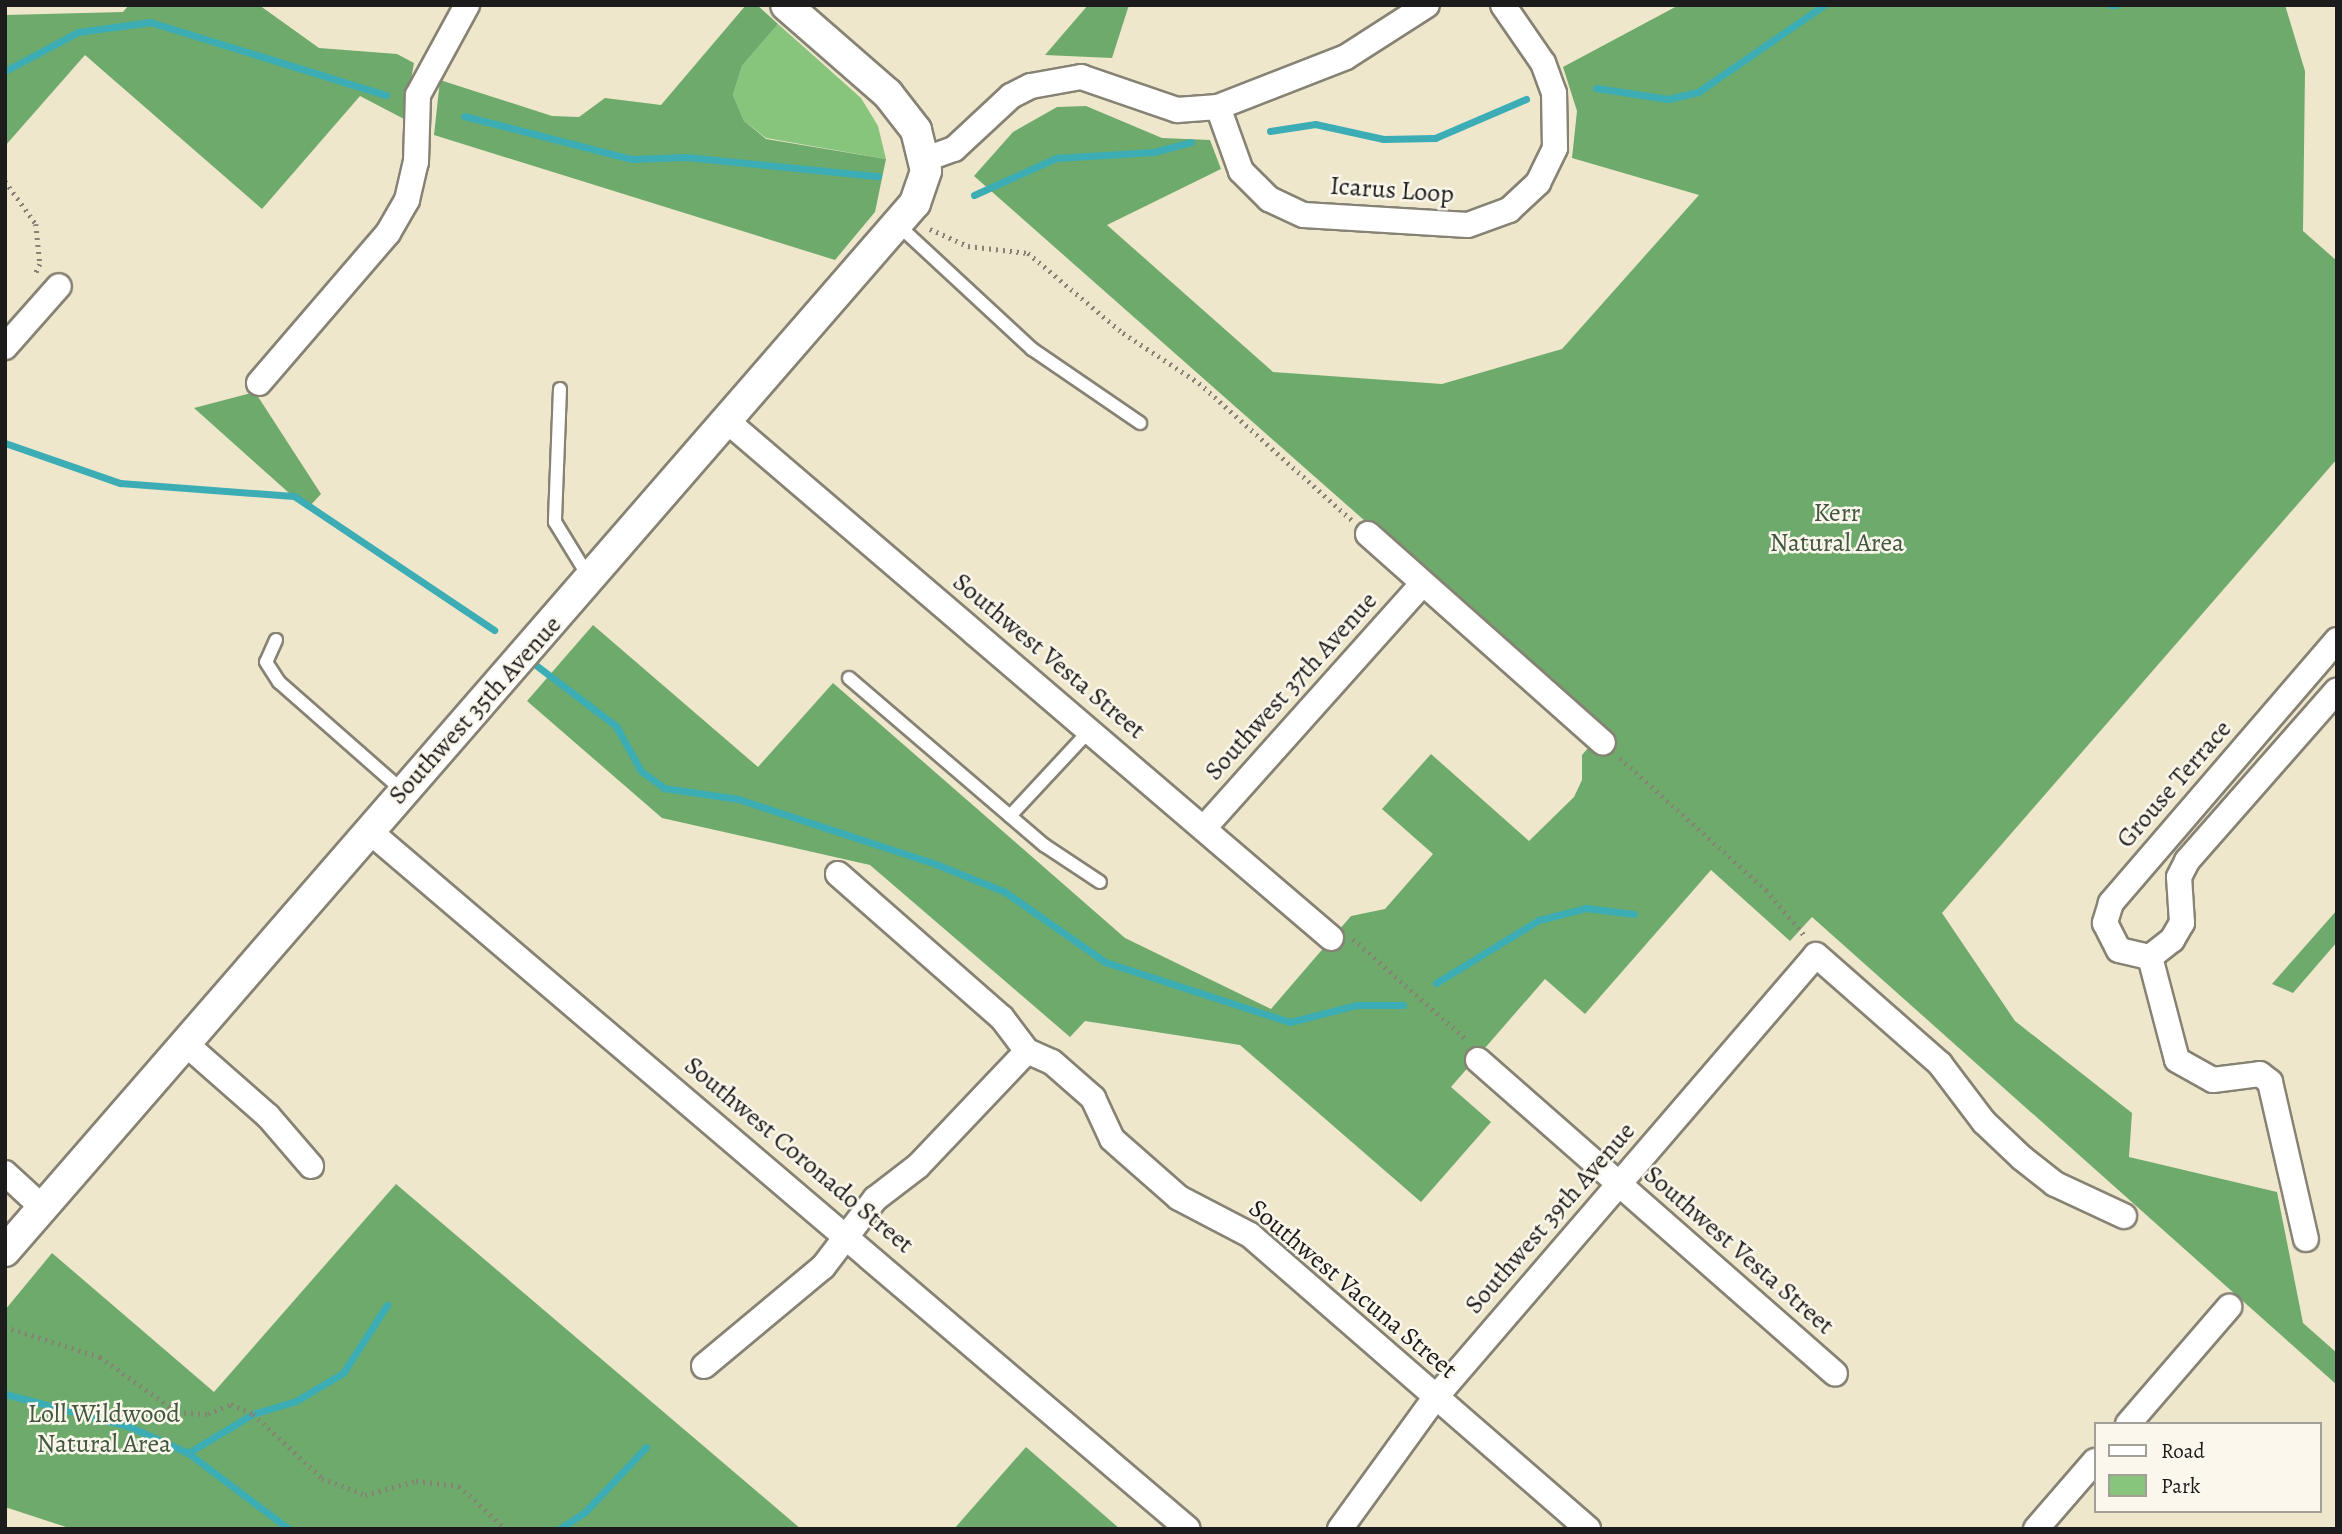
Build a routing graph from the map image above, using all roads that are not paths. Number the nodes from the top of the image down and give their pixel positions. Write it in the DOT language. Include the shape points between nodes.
graph roads {
  1 [pos="467,5"];
  2 [pos="786,5"];
  3 [pos="1427,5"];
  4 [pos="1503,5"];
  5 [pos="1218,107"];
  6 [pos="926,159"];
  7 [pos="902,220"];
  8 [pos="59,286"];
  9 [pos="5,346"];
  10 [pos="259,383"];
  11 [pos="560,389"];
  12 [pos="727,421"];
  13 [pos="1140,423"];
  14 [pos="1368,534"];
  15 [pos="590,579"];
  16 [pos="1422,584"];
  17 [pos="276,640"];
  18 [pos="2337,640"];
  19 [pos="849,678"];
  20 [pos="2337,691"];
  21 [pos="1090,730"];
  22 [pos="1603,743"];
  23 [pos="403,791"];
  24 [pos="1010,816"];
  25 [pos="1204,828"];
  26 [pos="368,830"];
  27 [pos="838,874"];
  28 [pos="1100,882"];
  29 [pos="1331,938"];
  30 [pos="2150,957"];
  31 [pos="186,1044"];
  32 [pos="1027,1051"];
  33 [pos="1478,1060"];
  34 [pos="311,1166"];
  35 [pos="5,1173"];
  36 [pos="1618,1185"];
  37 [pos="42,1207"];
  38 [pos="2124,1216"];
  39 [pos="848,1237"];
  40 [pos="2306,1239"];
  41 [pos="5,1251"];
  42 [pos="2229,1307"];
  43 [pos="704,1366"];
  44 [pos="1835,1374"];
  45 [pos="1435,1398"];
  46 [pos="2130,1422"];
  47 [pos="2094,1462"];
  48 [pos="1188,1529"];
  49 [pos="1340,1529"];
  50 [pos="1588,1529"];
  51 [pos="2036,1529"];
  1 -- 10 [label="street" via="418,95 416,162 407,200 388,233"];
  2 -- 6 [label="street" via="888,94 916,130"];
  3 -- 5 [label="street" via="1346,57"];
  4 -- 5 [label="street, Icarus Loop" via="1543,63 1555,93 1555,148 1538,183 1509,209 1468,225 1304,215 1269,199 1241,171"];
  5 -- 6 [label="street" via="1177,110 1103,81 1054,80 1011,96 954,149"];
  6 -- 7 [label="street, Southwest 35th Avenue" via="922,188"];
  7 -- 12 [label="street, Southwest 35th Avenue"];
  7 -- 13 [label="lane" via="1032,349"];
  8 -- 9 [label="street"];
  11 -- 15 [label="lane" via="555,523"];
  12 -- 15 [label="street, Southwest 35th Avenue"];
  12 -- 21 [label="street, Southwest Vesta Street"];
  14 -- 16 [label="street"];
  15 -- 23 [label="street, Southwest 35th Avenue"];
  16 -- 22 [label="street"];
  16 -- 25 [label="street, Southwest 37th Avenue"];
  17 -- 23 [label="lane" via="266,662 270,671"];
  18 -- 30 [label="street, Grouse Terrace" via="2111,903 2105,923 2110,940 2119,950"];
  19 -- 24 [label="lane"];
  20 -- 30 [label="street" via="2187,861 2179,877 2179,930"];
  21 -- 24 [label="lane"];
  21 -- 25 [label="street, Southwest Vesta Street"];
  23 -- 26 [label="street, Southwest 35th Avenue"];
  24 -- 28 [label="lane"];
  25 -- 29 [label="street, Southwest Vesta Street"];
  26 -- 31 [label="street, Southwest 35th Avenue"];
  26 -- 39 [label="street, Southwest Coronado Street"];
  27 -- 32 [label="street, Southwest Vacuna Street" via="1002,1018"];
  30 -- 40 [label="street" via="2177,1060 2213,1080 2260,1074 2270,1082"];
  31 -- 34 [label="street" via="268,1116"];
  31 -- 37 [label="street, Southwest 35th Avenue"];
  32 -- 39 [label="street" via="918,1166 875,1199"];
  32 -- 45 [label="street, Southwest Vacuna Street" via="1052,1062 1093,1098 1112,1139 1183,1202 1250,1235"];
  33 -- 36 [label="street, Southwest Vesta Street"];
  35 -- 37 [label="street"];
  36 -- 38 [label="street, Southwest 39th Avenue" via="1816,955 1940,1064 1984,1122 2022,1158 2055,1184"];
  36 -- 44 [label="street, Southwest Vesta Street"];
  36 -- 45 [label="street, Southwest 39th Avenue"];
  37 -- 41 [label="street, Southwest 35th Avenue"];
  39 -- 43 [label="street" via="823,1268"];
  39 -- 48 [label="street, Southwest Coronado Street"];
  42 -- 46 [label="street"];
  45 -- 49 [label="street, Southwest 39th Avenue"];
  45 -- 50 [label="street, Southwest Vacuna Street"];
  47 -- 51 [label="street"];
}
